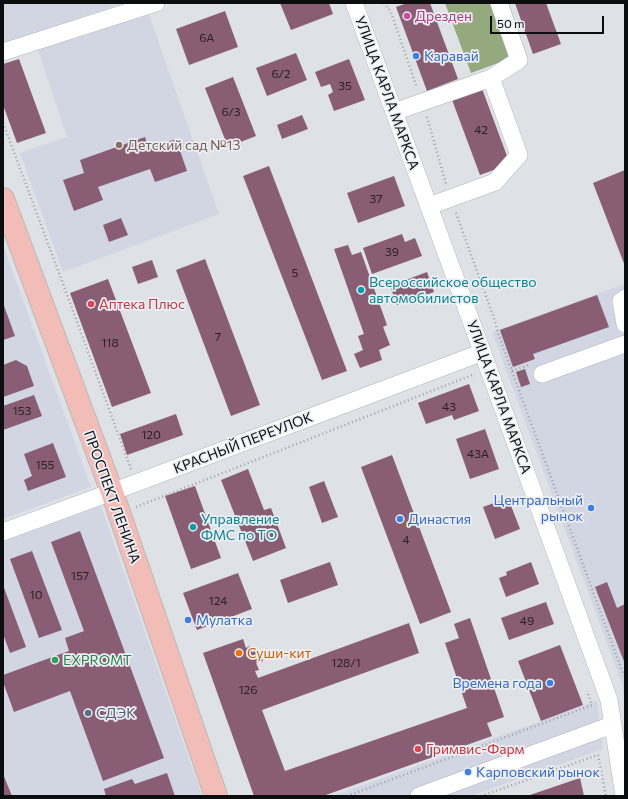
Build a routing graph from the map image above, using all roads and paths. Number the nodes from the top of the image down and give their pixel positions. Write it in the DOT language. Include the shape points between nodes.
graph roads {
  1 [pos="156,3"];
  2 [pos="354,3"];
  3 [pos="384,3"];
  4 [pos="499,3"];
  5 [pos="3,52"];
  6 [pos="490,78"];
  7 [pos="422,102"];
  8 [pos="394,112"];
  9 [pos="3,122"];
  10 [pos="3,199"];
  11 [pos="450,199"];
  12 [pos="429,206"];
  13 [pos="625,298"];
  14 [pos="625,324"];
  15 [pos="625,344"];
  16 [pos="483,352"];
  17 [pos="476,374"];
  18 [pos="542,374"];
  19 [pos="131,470"];
  20 [pos="112,492"];
  21 [pos="133,508"];
  22 [pos="3,532"];
  23 [pos="624,676"];
  24 [pos="592,706"];
  25 [pos="612,725"];
  26 [pos="216,796"];
  27 [pos="347,796"];
  28 [pos="419,796"];
  29 [pos="481,796"];
  30 [pos="606,796"];
  31 [pos="624,796"];
  1 -- 5 [label="street"];
  2 -- 8 [label="street, УЛИЦА КАРЛА МАРКСА"];
  3 -- 7 [label="path" via="391,12"];
  4 -- 6 [label="street" via="519,60"];
  6 -- 7 [label="street"];
  6 -- 11 [label="street" via="519,155 495,182"];
  7 -- 8 [label="street"];
  7 -- 11 [label="path"];
  8 -- 12 [label="street, УЛИЦА КАРЛА МАРКСА"];
  9 -- 19 [label="path"];
  10 -- 20 [label="main road, ПРОСПЕКТ ЛЕНИНА"];
  11 -- 12 [label="street"];
  11 -- 23 [label="path"];
  12 -- 16 [label="street, УЛИЦА КАРЛА МАРКСА"];
  13 -- 14 [label="street" via="621,301"];
  15 -- 18 [label="street"];
  16 -- 20 [label="street, КРАСНЫЙ ПЕРЕУЛОК"];
  16 -- 25 [label="street, УЛИЦА КАРЛА МАРКСА" via="607,695"];
  17 -- 21 [label="path"];
  20 -- 22 [label="street, КРАСНЫЙ ПЕРЕУЛОК"];
  20 -- 26 [label="main road, ПРОСПЕКТ ЛЕНИНА"];
  24 -- 27 [label="path"];
  25 -- 28 [label="street"];
  25 -- 31 [label="street, УЛИЦА КАРЛА МАРКСА"];
  29 -- 30 [label="path" via="598,755"];
}
